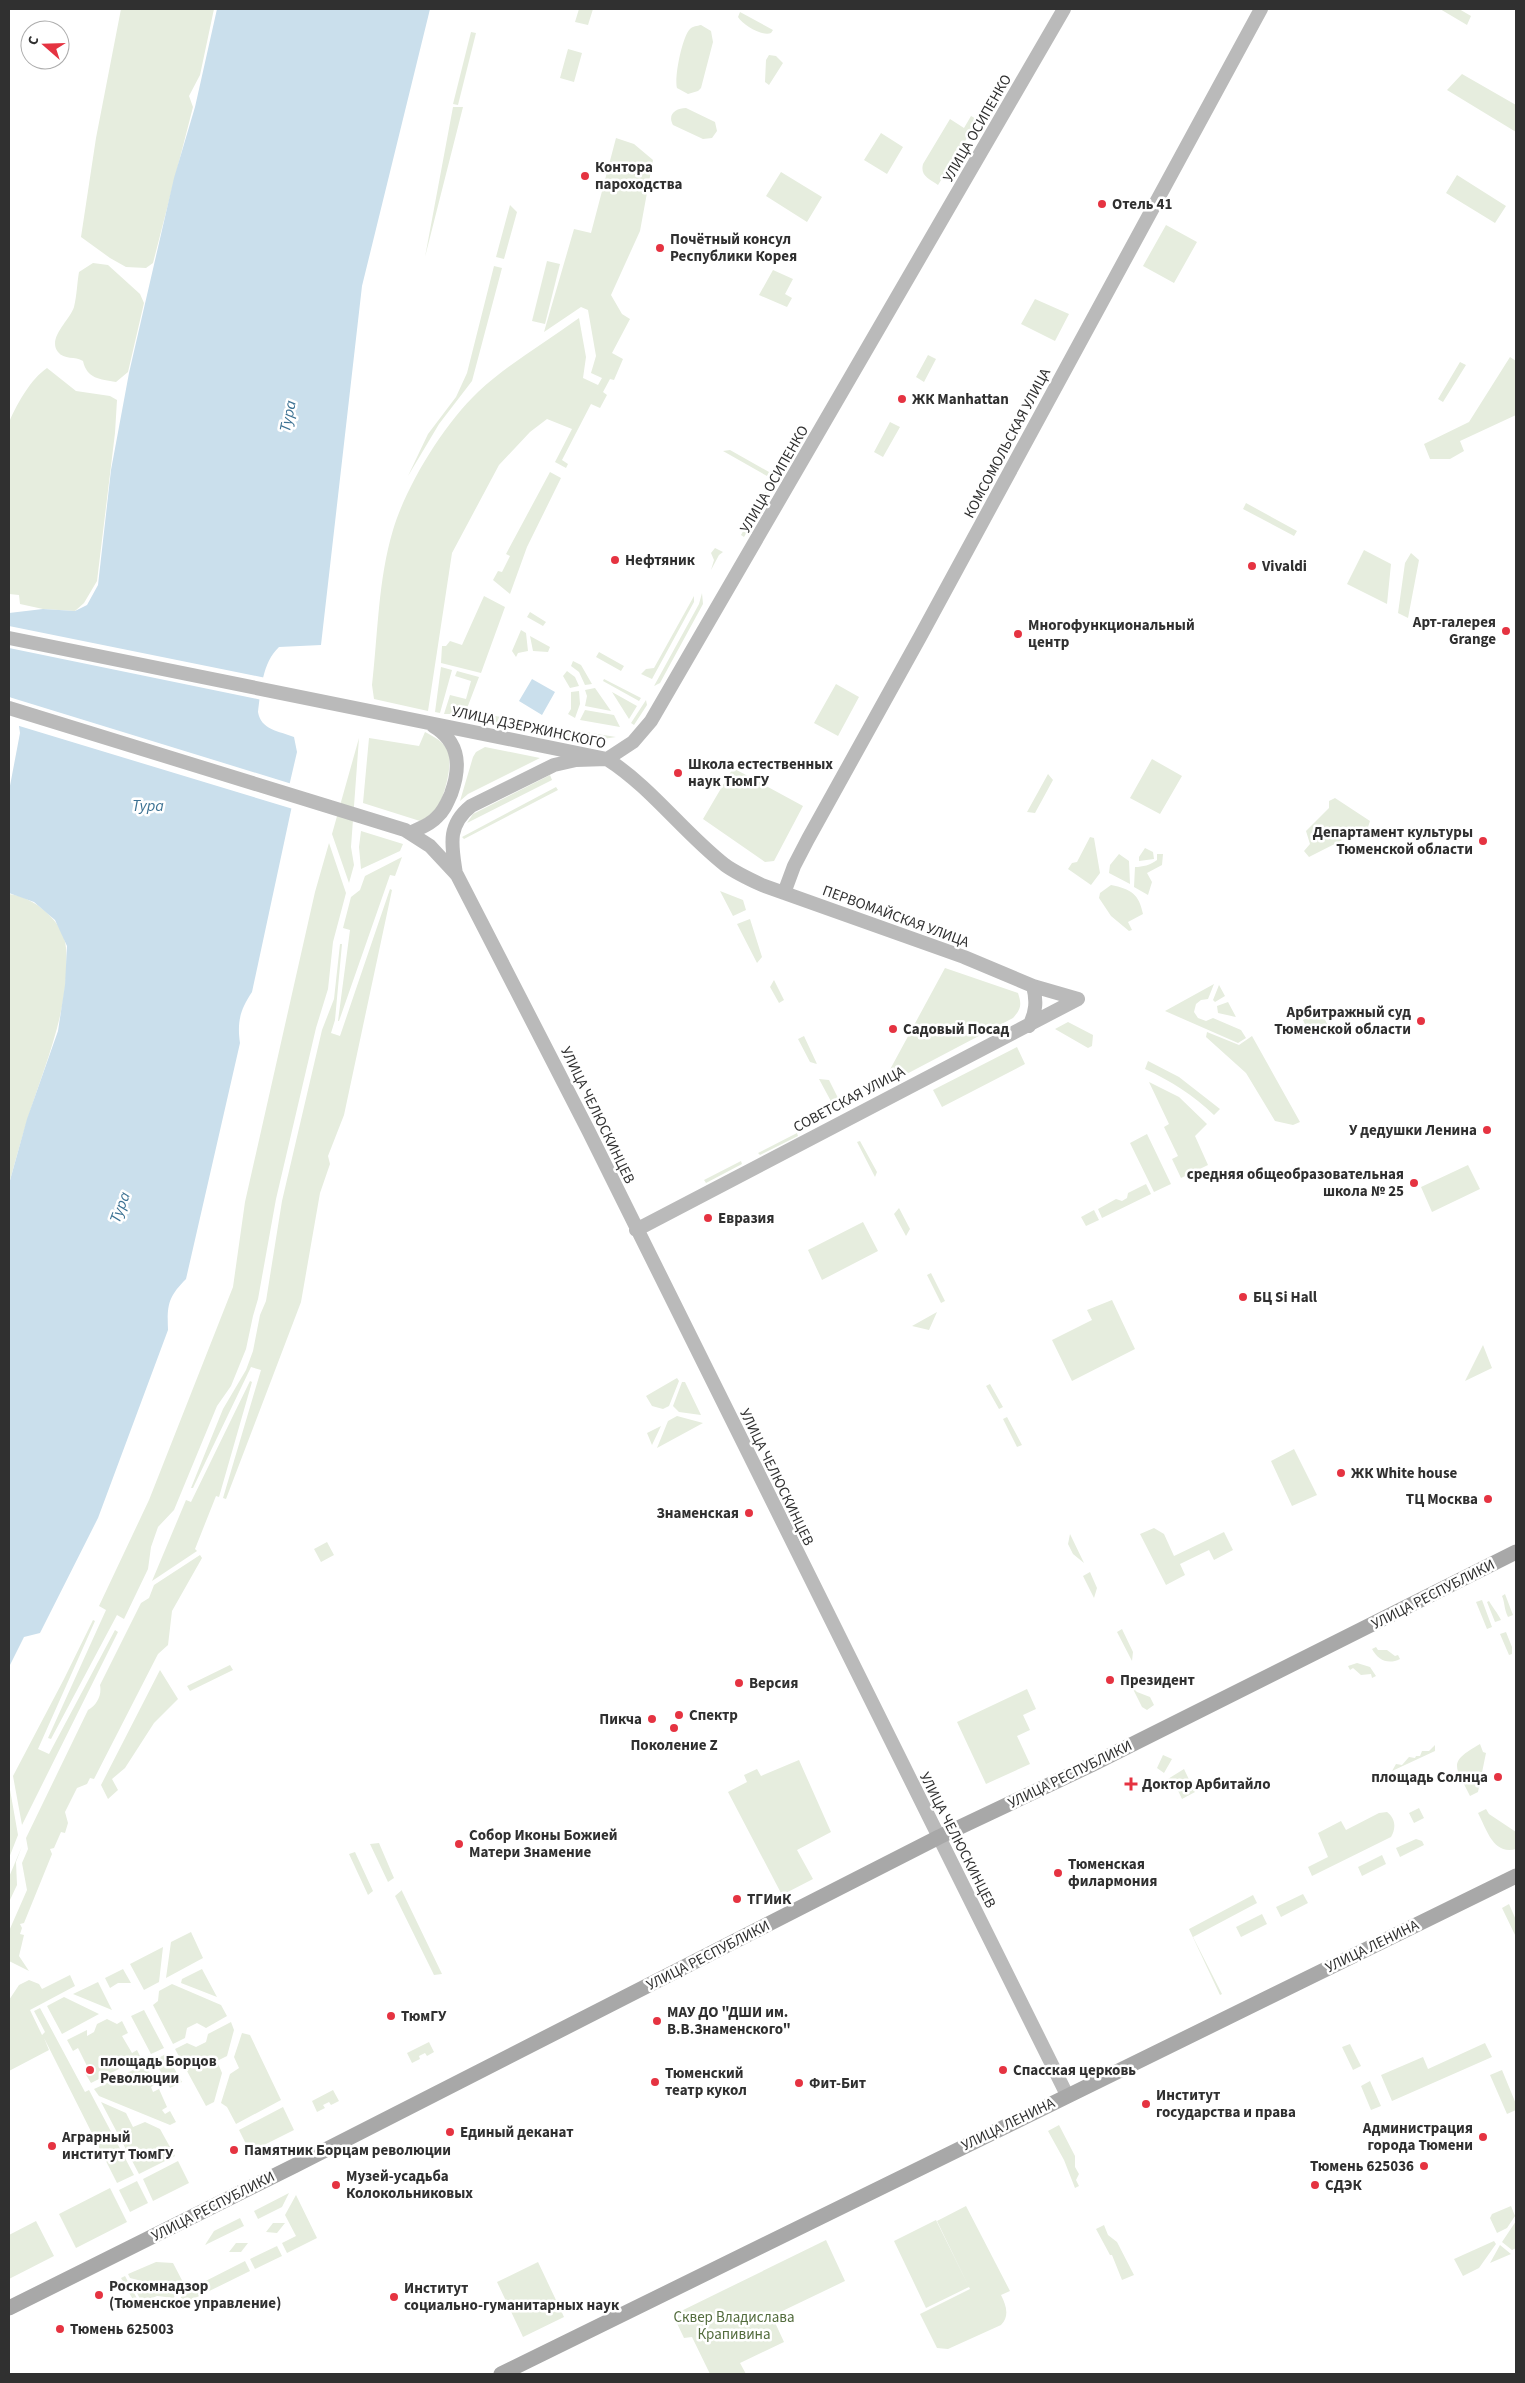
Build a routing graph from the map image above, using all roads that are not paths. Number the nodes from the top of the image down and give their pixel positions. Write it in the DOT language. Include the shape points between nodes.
graph roads {
  1 [pos="1064,9"];
  2 [pos="1261,9"];
  3 [pos="9,638"];
  4 [pos="9,708"];
  5 [pos="426,722"];
  6 [pos="606,759"];
  7 [pos="408,832"];
  8 [pos="710,852"];
  9 [pos="457,875"];
  10 [pos="784,893"];
  11 [pos="1033,986"];
  12 [pos="1078,999"];
  13 [pos="1029,1026"];
  14 [pos="636,1230"];
  15 [pos="1516,1552"];
  16 [pos="939,1838"];
  17 [pos="1516,1876"];
  18 [pos="1067,2095"];
  19 [pos="9,2308"];
  20 [pos="501,2374"];
  1 -- 6 [label="main road, УЛИЦА ОСИПЕНКО" via="655,714 633,742"];
  2 -- 10 [label="main road, КОМСОМОЛЬСКАЯ УЛИЦА" via="798,859"];
  3 -- 5 [label="main road, УЛИЦА ДЗЕРЖИНСКОГО"];
  4 -- 7 [label="main road"];
  5 -- 6 [label="main road, УЛИЦА ДЗЕРЖИНСКОГО"];
  5 -- 7 [label="main road" via="446,736 455,750 456,781 444,811 429,824"];
  6 -- 8 [label="main road, УЛИЦА ДЗЕРЖИНСКОГО" via="623,770"];
  6 -- 9 [label="main road" via="554,765 462,813 452,834"];
  7 -- 9 [label="main road" via="430,846"];
  8 -- 10 [label="main road, ПЕРВОМАЙСКАЯ УЛИЦА" via="741,875"];
  9 -- 14 [label="main road, УЛИЦА ЧЕЛЮСКИНЦЕВ" via="536,1026"];
  10 -- 11 [label="main road, ПЕРВОМАЙСКАЯ УЛИЦА" via="950,952"];
  11 -- 12 [label="main road, ПЕРВОМАЙСКАЯ УЛИЦА"];
  11 -- 13 [label="main road" via="1036,1003"];
  12 -- 13 [label="main road, СОВЕТСКАЯ УЛИЦА"];
  13 -- 14 [label="main road, СОВЕТСКАЯ УЛИЦА" via="854,1114"];
  14 -- 16 [label="main road, УЛИЦА ЧЕЛЮСКИНЦЕВ"];
  15 -- 16 [label="main road, УЛИЦА РЕСПУБЛИКИ"];
  16 -- 18 [label="main road, УЛИЦА ЧЕЛЮСКИНЦЕВ"];
  16 -- 19 [label="main road, УЛИЦА РЕСПУБЛИКИ"];
  17 -- 18 [label="main road, УЛИЦА ЛЕНИНА"];
  18 -- 20 [label="main road, УЛИЦА ЛЕНИНА"];
}
